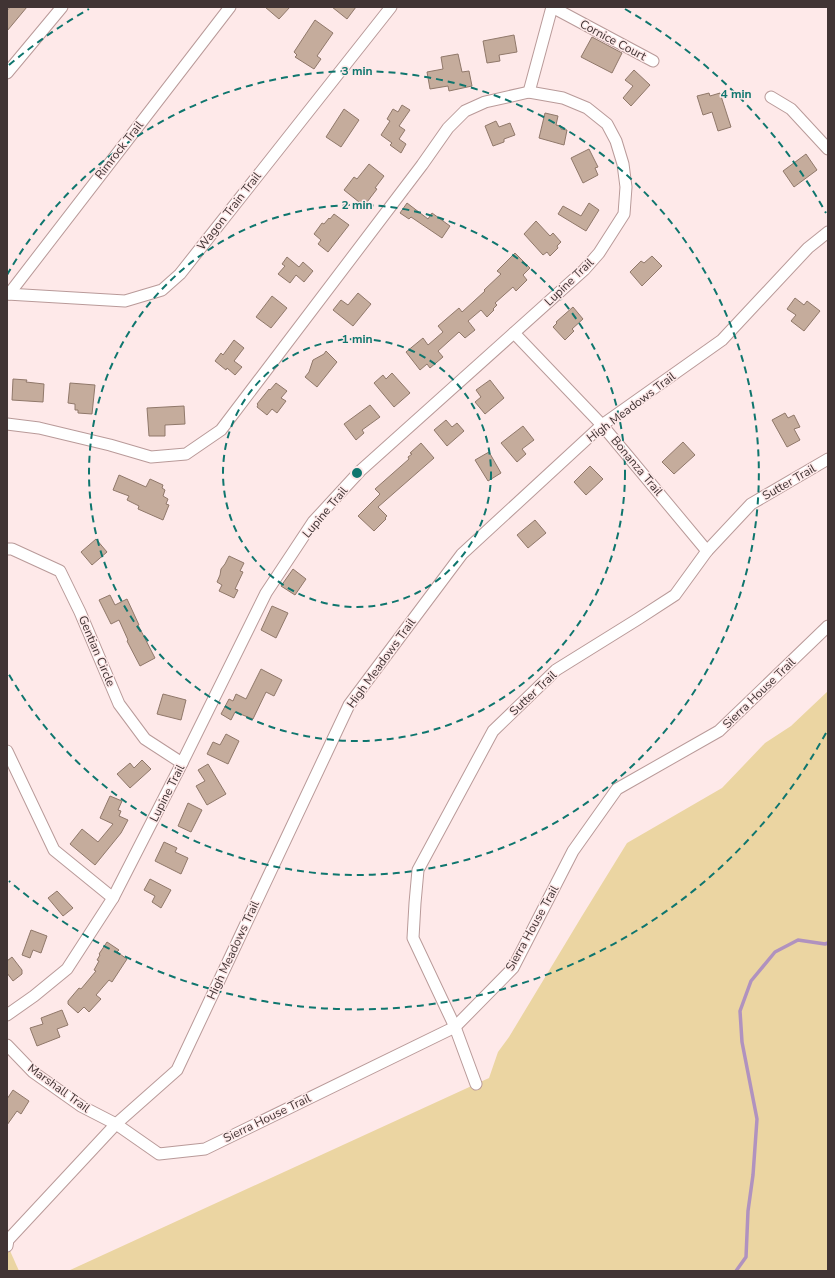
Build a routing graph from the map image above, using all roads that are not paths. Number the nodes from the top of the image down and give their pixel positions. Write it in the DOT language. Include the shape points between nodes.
graph roads {
  1 [pos="62,7"];
  2 [pos="230,7"];
  3 [pos="391,7"];
  4 [pos="552,7"];
  5 [pos="652,61"];
  6 [pos="7,73"];
  7 [pos="530,92"];
  8 [pos="771,97"];
  9 [pos="828,149"];
  10 [pos="828,232"];
  11 [pos="8,294"];
  12 [pos="514,333"];
  13 [pos="7,424"];
  14 [pos="602,425"];
  15 [pos="828,459"];
  16 [pos="7,550"];
  17 [pos="707,551"];
  18 [pos="828,626"];
  19 [pos="7,751"];
  20 [pos="182,763"];
  21 [pos="113,898"];
  22 [pos="7,1015"];
  23 [pos="455,1027"];
  24 [pos="7,1045"];
  25 [pos="476,1084"];
  26 [pos="116,1124"];
  27 [pos="8,1243"];
  1 -- 6 [label="street"];
  2 -- 11 [label="street, Rimrock Trail"];
  3 -- 11 [label="street, Wagon Train Trail" via="180,274 162,290 125,301"];
  4 -- 5 [label="street, Cornice Court"];
  4 -- 7 [label="street, Cornice Court"];
  7 -- 12 [label="street, Lupine Trail" via="563,98 587,108 607,124 616,141 623,164 626,187 624,214 599,253 584,270"];
  7 -- 13 [label="street, Lupine Trail" via="485,102 465,111 448,128 221,430 186,454 151,457 39,428"];
  8 -- 9 [label="street" via="791,109"];
  10 -- 14 [label="street, High Meadows Trail" via="808,248 722,340"];
  12 -- 14 [label="street, Bonanza Trail"];
  12 -- 20 [label="street, Lupine Trail" via="360,471 313,522 266,593"];
  14 -- 17 [label="street, Bonanza Trail"];
  14 -- 26 [label="street, High Meadows Trail" via="462,554 349,705 177,1070"];
  15 -- 17 [label="street, Sutter Trail" via="752,504"];
  16 -- 20 [label="street, Gentian Circle" via="12,549 60,571 119,704 145,739"];
  17 -- 23 [label="street, Sutter Trail" via="675,595 556,670 493,730 418,870 413,938"];
  18 -- 23 [label="street, Sierra House Trail" via="720,731 617,789 573,851 513,968"];
  19 -- 21 [label="street" via="54,850"];
  20 -- 21 [label="street, Lupine Trail"];
  21 -- 22 [label="street, Lupine Trail" via="67,969"];
  23 -- 25 [label="street, Sutter Trail"];
  23 -- 26 [label="street, Sierra House Trail" via="205,1149 159,1154"];
  24 -- 26 [label="street, Marshall Trail" via="33,1072 81,1106"];
  26 -- 27 [label="street, High Meadows Trail"];
}
